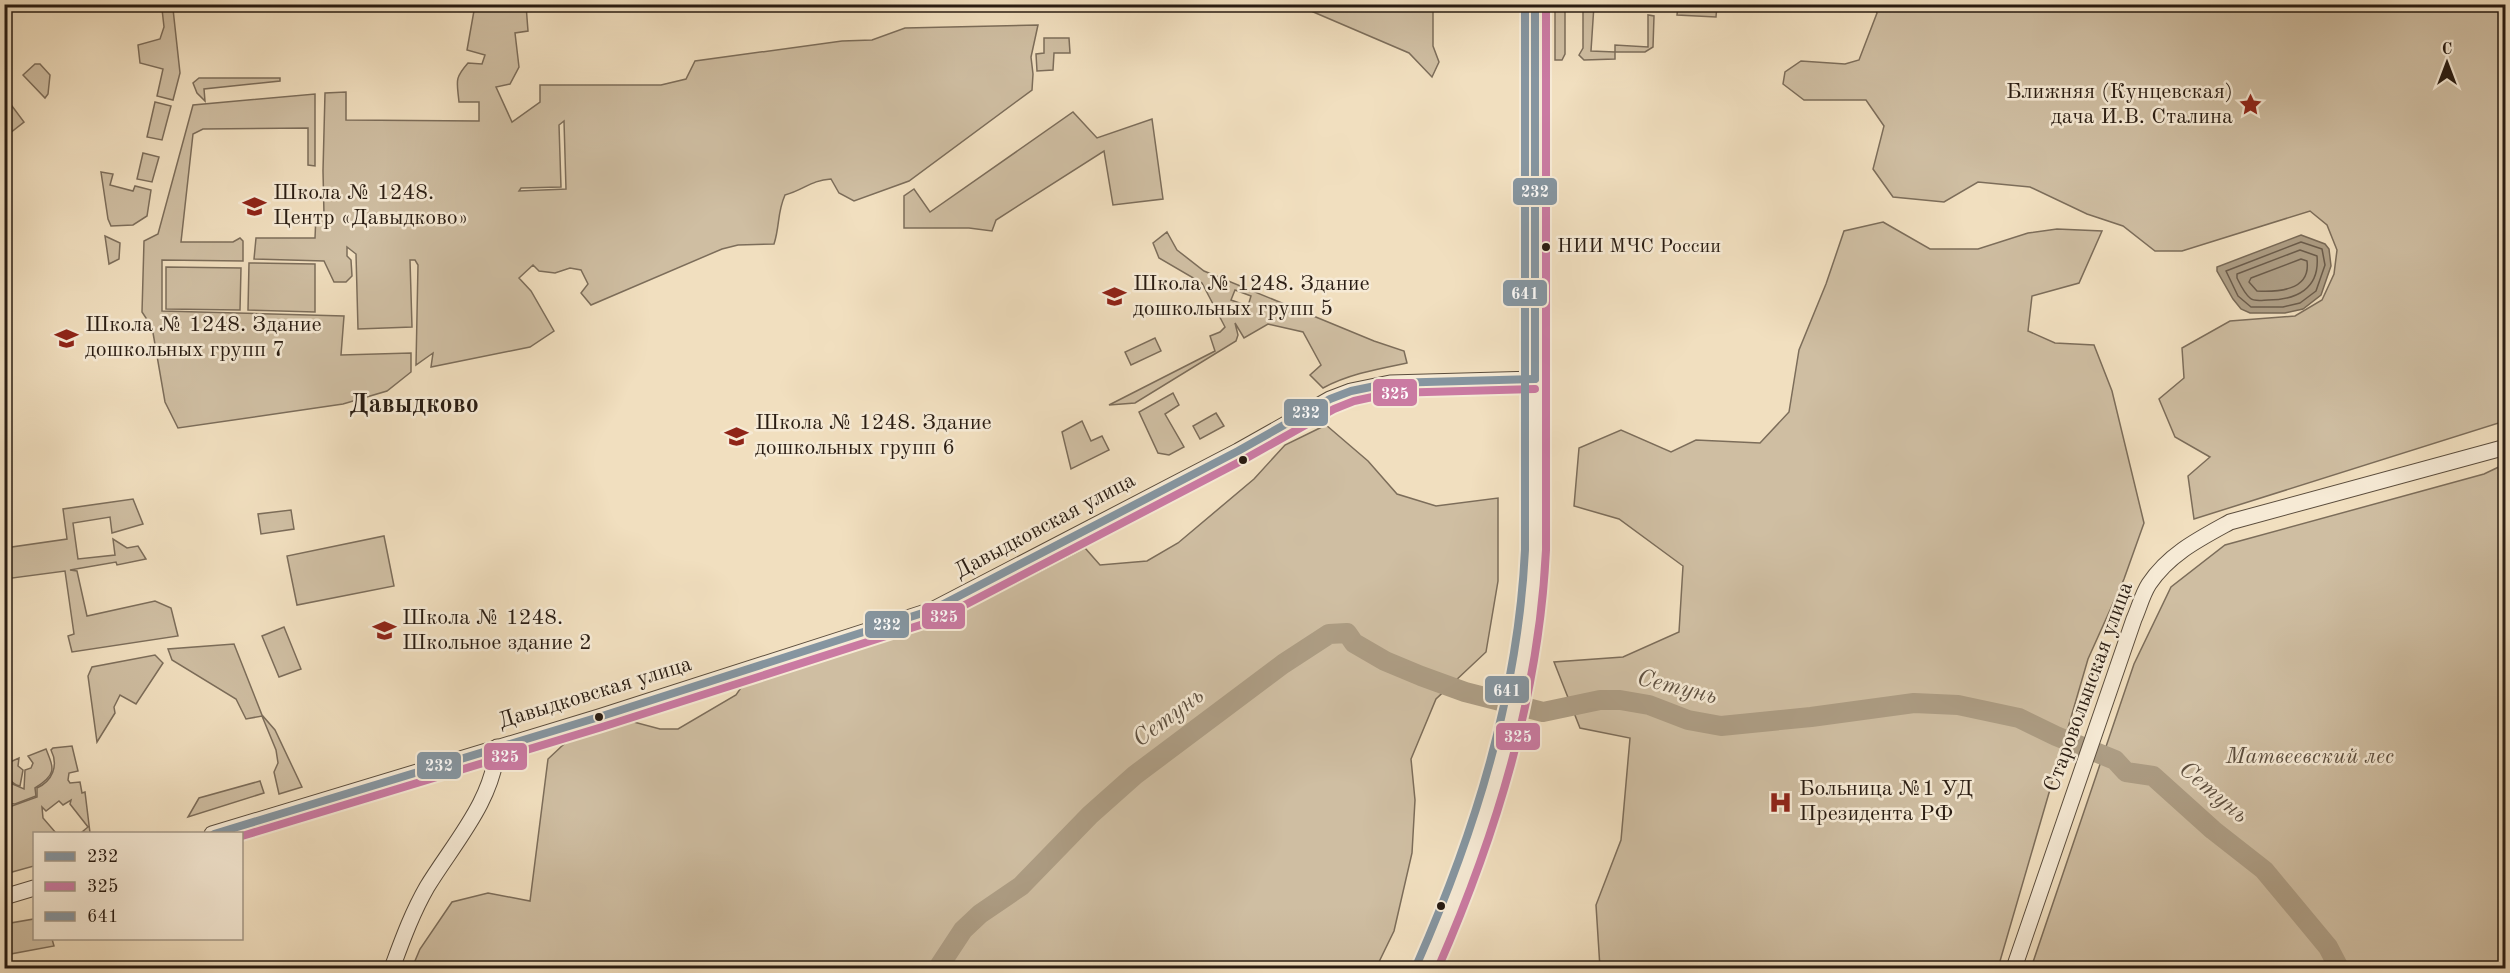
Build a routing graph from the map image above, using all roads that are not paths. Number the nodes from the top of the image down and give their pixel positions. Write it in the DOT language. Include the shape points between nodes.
graph roads {
  1 [pos="1535,4"];
  2 [pos="1535,379"];
  3 [pos="2505,447"];
  4 [pos="497,747"];
  5 [pos="219,832"];
  6 [pos="33,888"];
  7 [pos="4,897"];
  8 [pos="392,969"];
  9 [pos="1427,969"];
  10 [pos="2014,969"];
  1 -- 2 [label="street"];
  2 -- 4 [label="street, Давыдковская улица" via="1390,383 1351,391 932,610"];
  2 -- 9 [label="street" via="1535,580 1524,671 1510,737 1489,806"];
  3 -- 10 [label="street, Староволынская улица" via="2230,522 2166,562 2148,586"];
  4 -- 5 [label="street, Давыдковская улица"];
  4 -- 8 [label="street" via="484,798 426,890"];
  6 -- 7 [label="street"];
}
